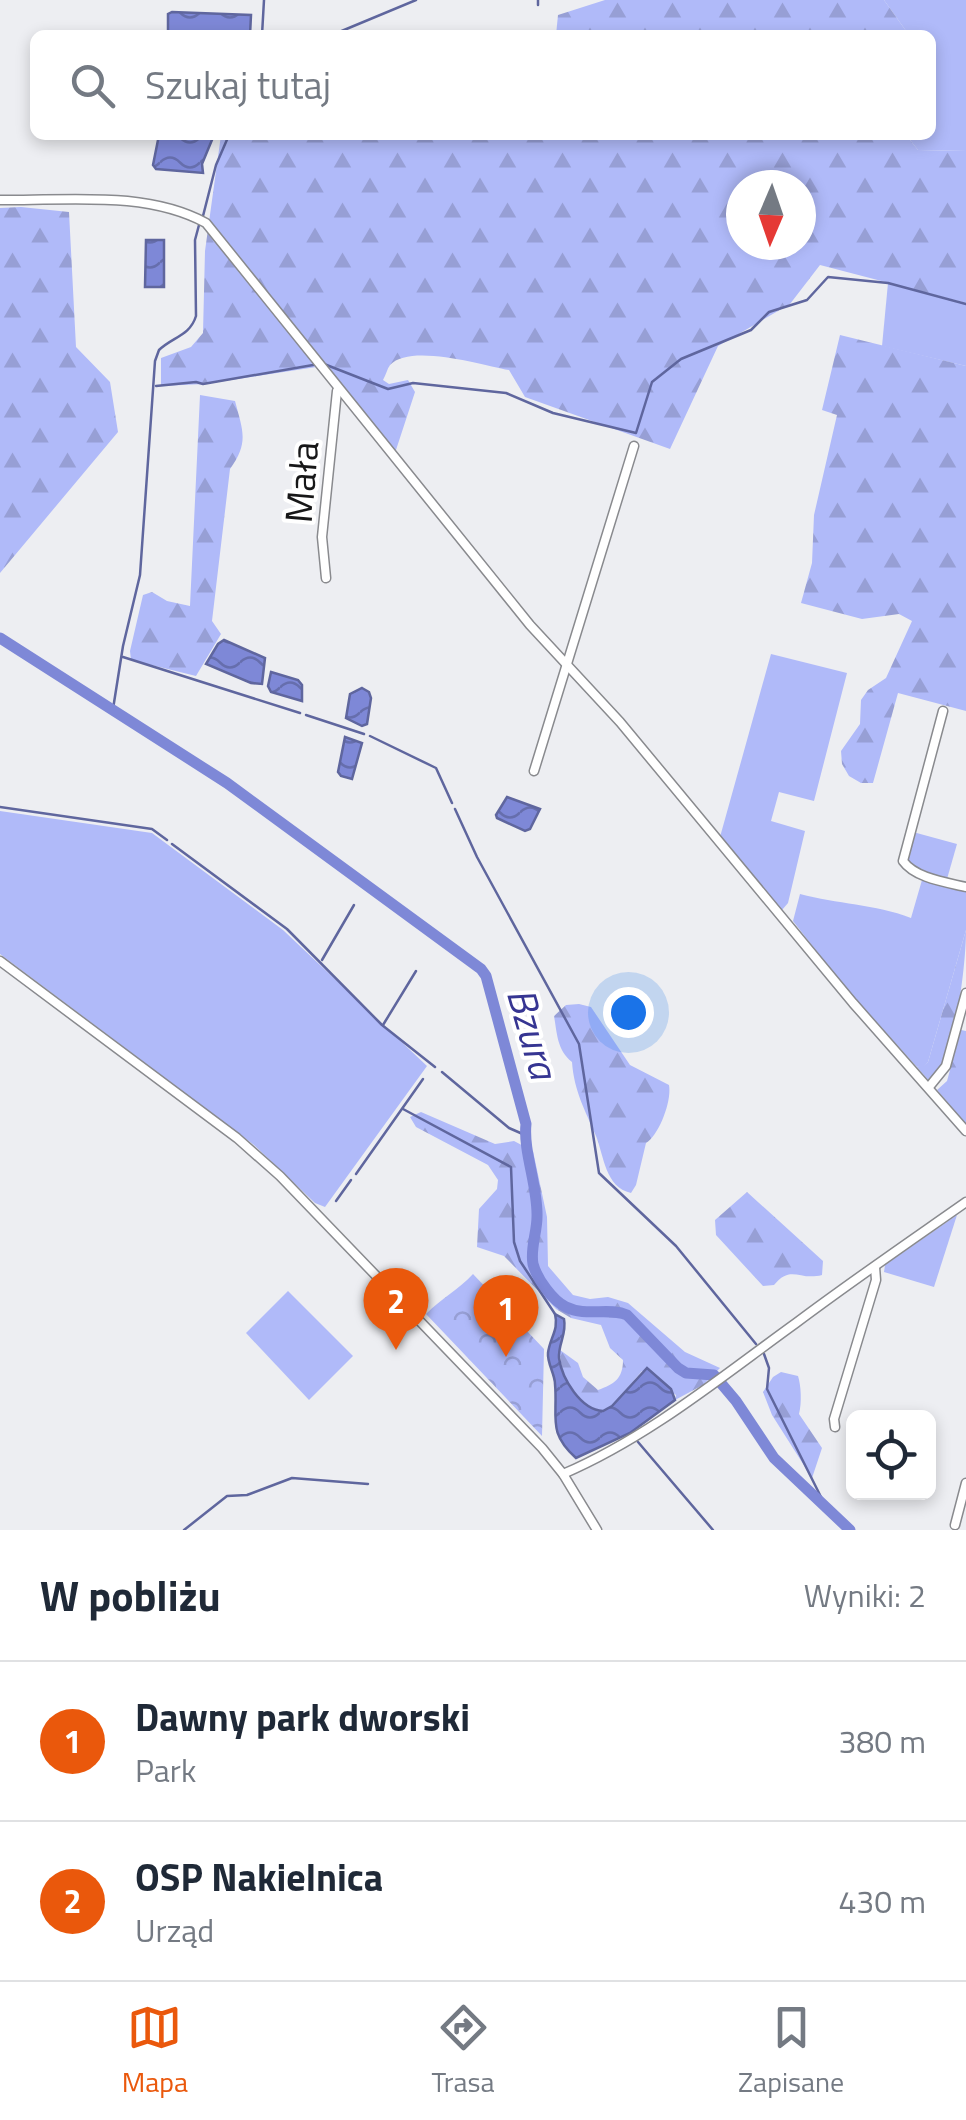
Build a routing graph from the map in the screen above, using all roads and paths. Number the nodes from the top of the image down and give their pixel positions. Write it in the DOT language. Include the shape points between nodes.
graph roads {
  1 [pos="0,200"];
  2 [pos="337,391"];
  3 [pos="634,446"];
  4 [pos="326,578"];
  5 [pos="567,666"];
  6 [pos="944,711"];
  7 [pos="534,771"];
  8 [pos="966,887"];
  9 [pos="0,962"];
  10 [pos="966,993"];
  11 [pos="929,1087"];
  12 [pos="966,1131"];
  13 [pos="966,1202"];
  14 [pos="875,1267"];
  15 [pos="835,1427"];
  16 [pos="563,1474"];
  17 [pos="966,1483"];
  18 [pos="955,1525"];
  19 [pos="597,1530"];
  1 -- 2 [label="street" via="137,202 206,223"];
  2 -- 4 [label="street, Mała" via="322,537"];
  2 -- 5 [label="street"];
  3 -- 5 [label="street"];
  5 -- 7 [label="street"];
  5 -- 11 [label="street"];
  6 -- 8 [label="street" via="903,861 920,874"];
  9 -- 16 [label="street" via="280,1176"];
  10 -- 11 [label="street" via="946,1066"];
  11 -- 12 [label="street"];
  13 -- 14 [label="street"];
  14 -- 15 [label="street"];
  14 -- 16 [label="street" via="728,1376 620,1446"];
  16 -- 19 [label="street"];
  17 -- 18 [label="street"];
}
